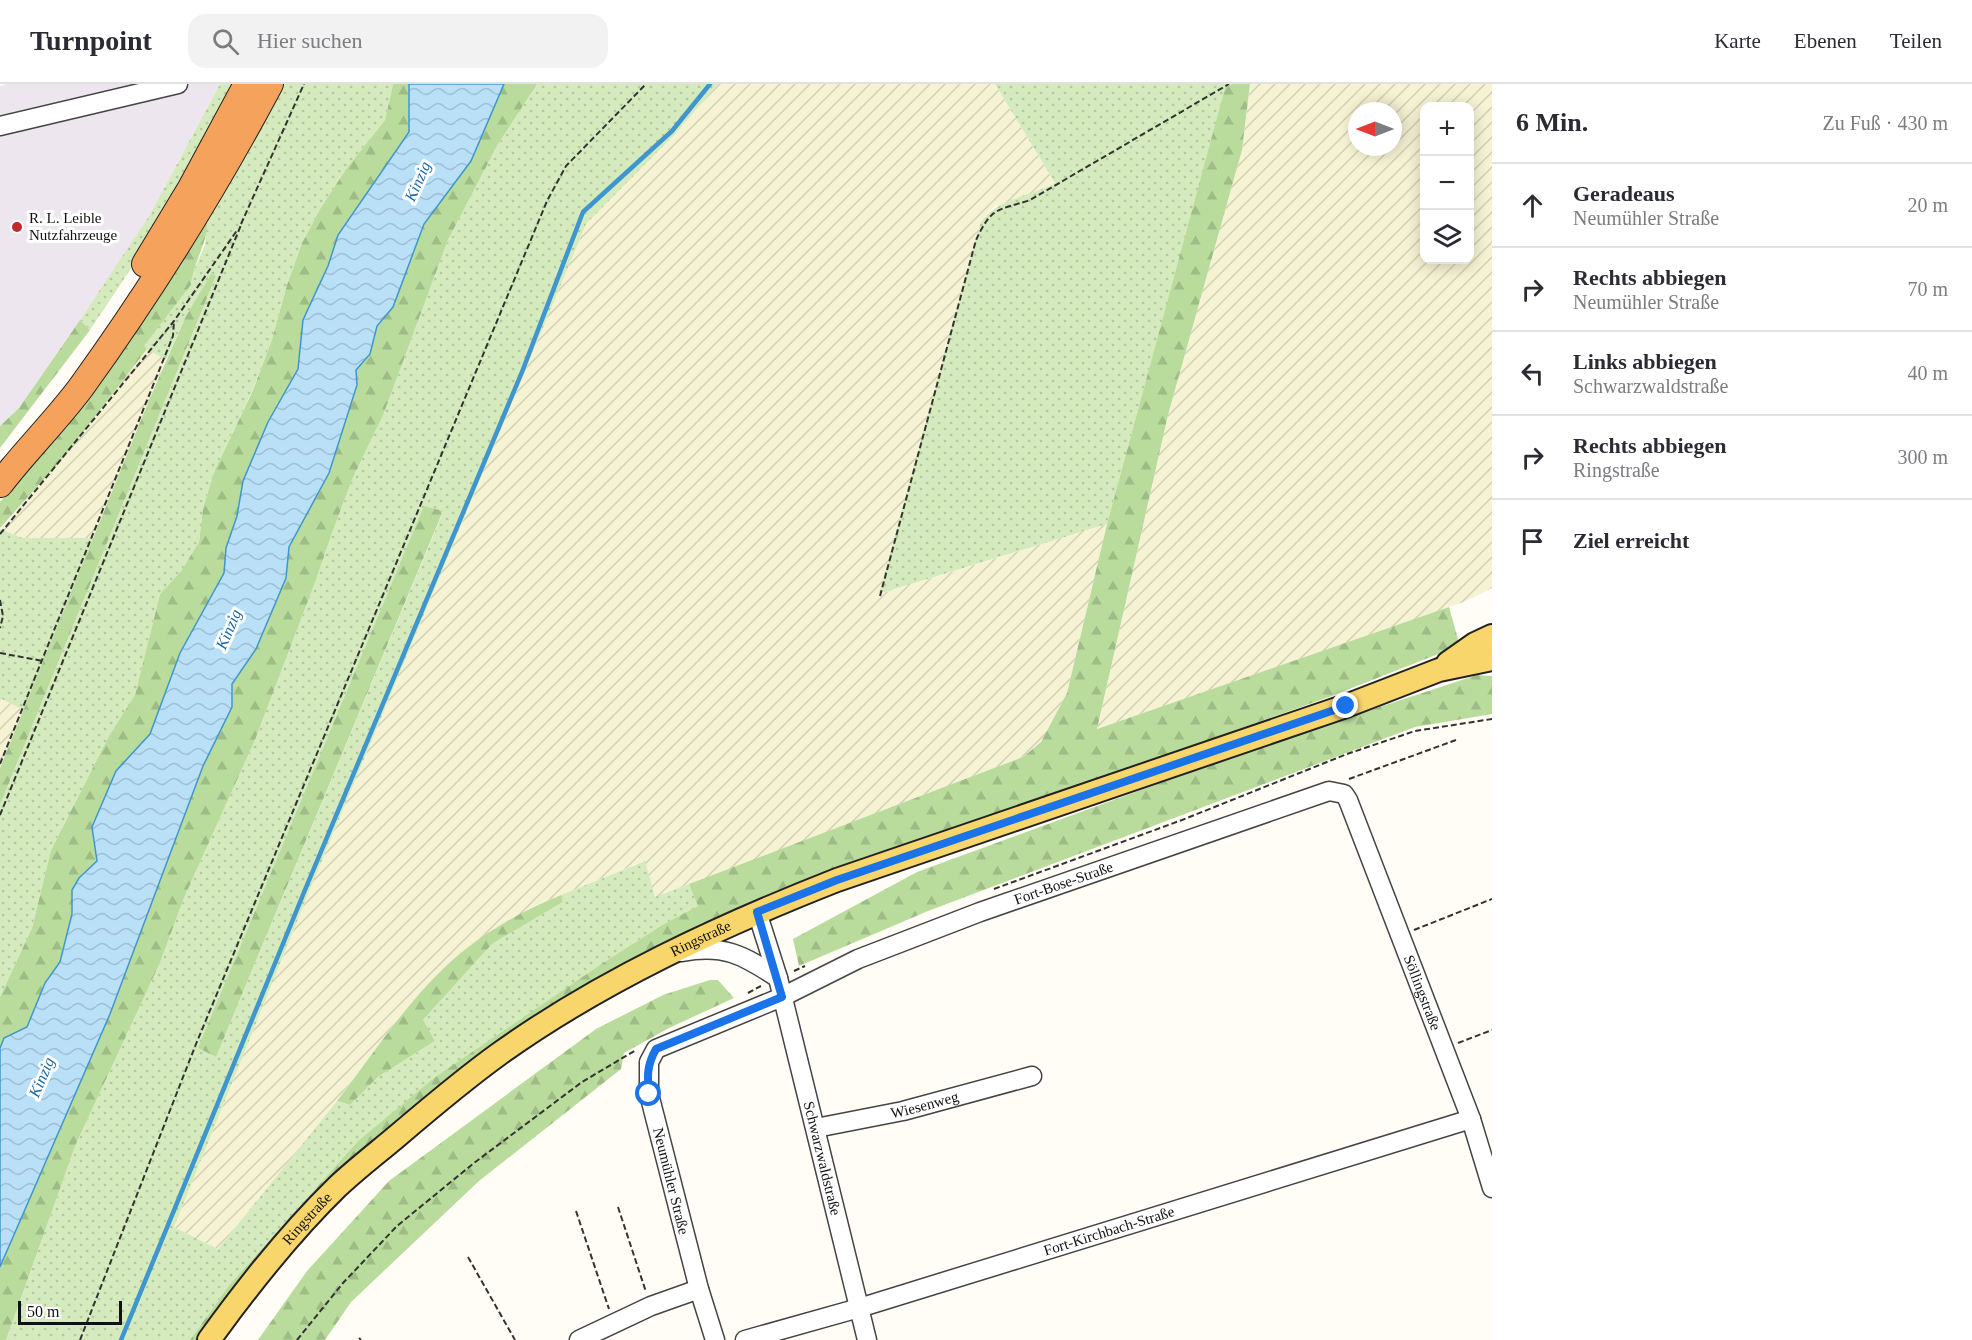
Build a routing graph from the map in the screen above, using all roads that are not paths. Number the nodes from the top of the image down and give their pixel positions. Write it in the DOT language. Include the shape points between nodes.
graph roads {
  1 [pos="178,84"];
  2 [pos="247,84"];
  3 [pos="270,84"];
  4 [pos="0,126"];
  5 [pos="0,462"];
  6 [pos="0,484"];
  7 [pos="1492,636"];
  8 [pos="1492,659"];
  9 [pos="1439,670"];
  10 [pos="1348,800"];
  11 [pos="757,912"];
  12 [pos="667,955"];
  13 [pos="778,978"];
  14 [pos="782,997"];
  15 [pos="1032,1076"];
  16 [pos="1471,1119"];
  17 [pos="816,1128"];
  18 [pos="1492,1188"];
  19 [pos="699,1289"];
  20 [pos="859,1308"];
  21 [pos="209,1340"];
  22 [pos="579,1340"];
  23 [pos="715,1340"];
  24 [pos="745,1340"];
  25 [pos="867,1340"];
  1 -- 4 [label="street"];
  2 -- 5 [label="highway" via="131,287 62,385"];
  3 -- 6 [label="highway" via="147,291 80,388"];
  7 -- 9 [label="main road, Ringstraße"];
  8 -- 9 [label="main road, Ringstraße"];
  9 -- 11 [label="main road, Ringstraße" via="1346,706 837,880"];
  10 -- 14 [label="street, Fort-Bose-Straße" via="1344,794 1329,791 980,912 858,959"];
  10 -- 16 [label="street, Söllingstraße"];
  11 -- 12 [label="main road, Ringstraße"];
  11 -- 13 [label="street, Schwarzwaldstraße"];
  12 -- 13 [label="street" via="704,948 734,952"];
  12 -- 21 [label="main road, Ringstraße" via="578,1004 454,1088 337,1187 260,1274"];
  13 -- 14 [label="street, Schwarzwaldstraße"];
  14 -- 17 [label="street, Schwarzwaldstraße"];
  14 -- 19 [label="street, Neumühler Straße" via="656,1049 649,1062 649,1094"];
  15 -- 17 [label="street, Wiesenweg" via="903,1111"];
  16 -- 18 [label="street, Söllingstraße"];
  16 -- 20 [label="street, Fort-Kirchbach-Straße"];
  17 -- 20 [label="street, Schwarzwaldstraße"];
  19 -- 22 [label="street" via="651,1306"];
  19 -- 23 [label="street, Neumühler Straße"];
  20 -- 24 [label="street, Fort-Kirchbach-Straße"];
  20 -- 25 [label="street, Schwarzwaldstraße"];
}
